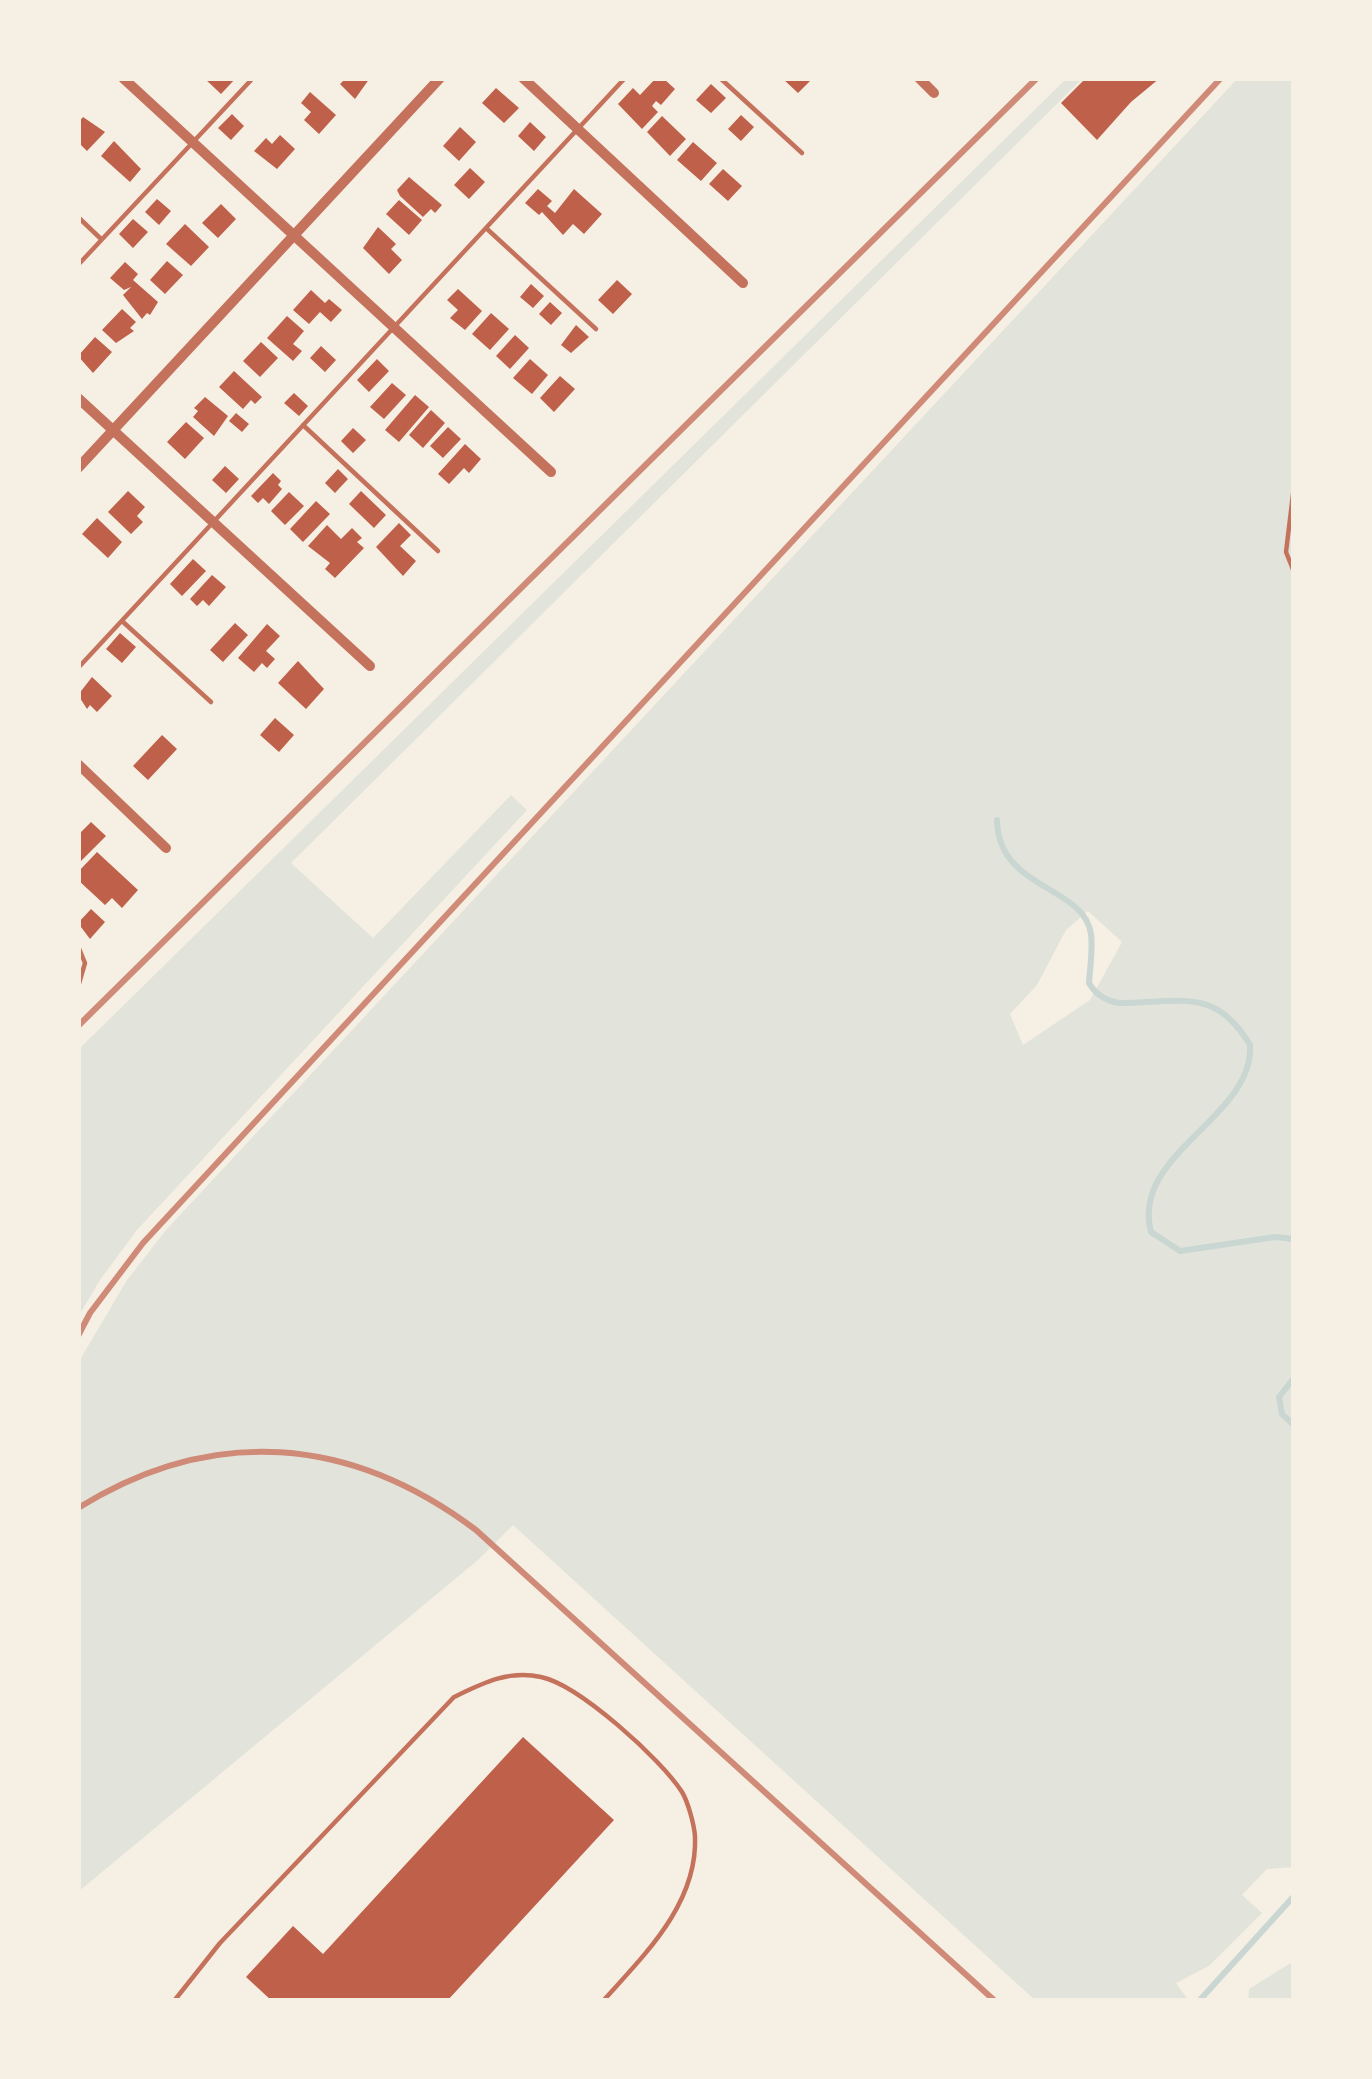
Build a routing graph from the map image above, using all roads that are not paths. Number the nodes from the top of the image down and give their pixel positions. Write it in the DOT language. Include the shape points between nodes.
graph roads {
  1 [pos="123,78"];
  2 [pos="253,78"];
  3 [pos="440,78"];
  4 [pos="523,78"];
  5 [pos="626,78"];
  6 [pos="720,78"];
  7 [pos="919,78"];
  8 [pos="934,93"];
  9 [pos="578,128"];
  10 [pos="192,142"];
  11 [pos="802,153"];
  12 [pos="78,217"];
  13 [pos="486,228"];
  14 [pos="295,236"];
  15 [pos="102,239"];
  16 [pos="78,265"];
  17 [pos="743,284"];
  18 [pos="394,328"];
  19 [pos="596,329"];
  20 [pos="78,398"];
  21 [pos="303,425"];
  22 [pos="113,431"];
  23 [pos="78,468"];
  24 [pos="551,472"];
  25 [pos="1294,486"];
  26 [pos="214,523"];
  27 [pos="438,551"];
  28 [pos="1294,572"];
  29 [pos="122,621"];
  30 [pos="370,666"];
  31 [pos="78,668"];
  32 [pos="211,702"];
  33 [pos="78,764"];
  34 [pos="166,848"];
  35 [pos="78,946"];
  36 [pos="78,987"];
  37 [pos="174,2001"];
  38 [pos="603,2001"];
  1 -- 10 [label="street"];
  2 -- 10 [label="lane"];
  3 -- 14 [label="street"];
  4 -- 9 [label="street"];
  5 -- 9 [label="lane"];
  6 -- 11 [label="lane"];
  7 -- 8 [label="street"];
  9 -- 13 [label="lane"];
  9 -- 17 [label="street"];
  10 -- 14 [label="street"];
  10 -- 15 [label="lane"];
  12 -- 15 [label="lane"];
  13 -- 18 [label="lane"];
  13 -- 19 [label="lane"];
  14 -- 18 [label="street"];
  14 -- 22 [label="street"];
  15 -- 16 [label="lane"];
  18 -- 21 [label="lane"];
  18 -- 24 [label="street"];
  20 -- 22 [label="street"];
  21 -- 26 [label="lane"];
  21 -- 27 [label="lane"];
  22 -- 23 [label="street"];
  22 -- 26 [label="street"];
  25 -- 28 [label="lane" via="1286,552"];
  26 -- 29 [label="lane"];
  26 -- 30 [label="street"];
  29 -- 31 [label="lane"];
  29 -- 32 [label="lane"];
  33 -- 34 [label="street"];
  35 -- 36 [label="lane" via="85,963"];
  37 -- 38 [label="lane" via="454,1697 502,1675 541,1676 574,1689 683,1793 695,1834 676,1914"];
}
